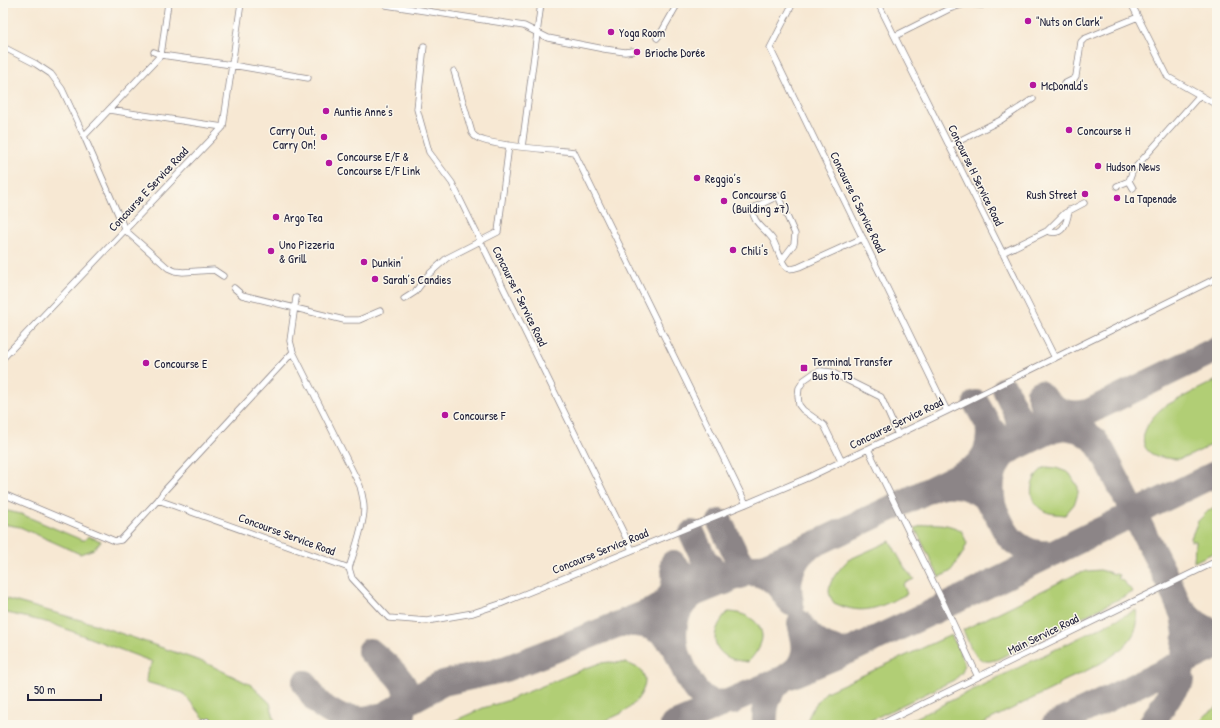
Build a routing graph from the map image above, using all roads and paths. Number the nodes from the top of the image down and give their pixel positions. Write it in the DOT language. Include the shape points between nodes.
graph roads {
  1 [pos="168,3"];
  2 [pos="241,3"];
  3 [pos="541,3"];
  4 [pos="678,3"];
  5 [pos="792,3"];
  6 [pos="878,3"];
  7 [pos="986,3"];
  8 [pos="1131,3"];
  9 [pos="386,5"];
  10 [pos="1138,17"];
  11 [pos="537,33"];
  12 [pos="895,36"];
  13 [pos="657,38"];
  14 [pos="424,46"];
  15 [pos="3,47"];
  16 [pos="633,51"];
  17 [pos="154,52"];
  18 [pos="161,55"];
  19 [pos="232,65"];
  20 [pos="454,71"];
  21 [pos="308,78"];
  22 [pos="1064,84"];
  23 [pos="1200,95"];
  24 [pos="1033,99"];
  25 [pos="1217,105"];
  26 [pos="109,110"];
  27 [pos="223,127"];
  28 [pos="84,136"];
  29 [pos="509,145"];
  30 [pos="949,146"];
  31 [pos="522,147"];
  32 [pos="1129,181"];
  33 [pos="1117,186"];
  34 [pos="1133,188"];
  35 [pos="1084,203"];
  36 [pos="1069,210"];
  37 [pos="125,230"];
  38 [pos="1048,231"];
  39 [pos="863,238"];
  40 [pos="481,241"];
  41 [pos="1002,253"];
  42 [pos="782,260"];
  43 [pos="223,276"];
  44 [pos="1217,278"];
  45 [pos="234,288"];
  46 [pos="296,298"];
  47 [pos="404,299"];
  48 [pos="295,308"];
  49 [pos="380,311"];
  50 [pos="293,352"];
  51 [pos="3,358"];
  52 [pos="1055,358"];
  53 [pos="947,411"];
  54 [pos="898,435"];
  55 [pos="868,449"];
  56 [pos="842,462"];
  57 [pos="3,494"];
  58 [pos="158,500"];
  59 [pos="746,504"];
  60 [pos="632,550"];
  61 [pos="1217,561"];
  62 [pos="349,568"];
  63 [pos="978,677"];
  64 [pos="207,721"];
  65 [pos="197,725"];
  66 [pos="879,725"];
  1 -- 18 [label="lane"];
  2 -- 19 [label="lane"];
  3 -- 11 [label="lane"];
  4 -- 13 [label="lane"];
  5 -- 39 [label="lane, Concourse G Service Road" via="770,48"];
  6 -- 12 [label="lane, Concourse H Service Road"];
  7 -- 12 [label="lane" via="965,4 948,9"];
  8 -- 10 [label="lane"];
  9 -- 11 [label="lane" via="522,26"];
  10 -- 22 [label="lane" via="1084,39 1081,42 1076,76"];
  10 -- 23 [label="lane" via="1168,77"];
  11 -- 16 [label="lane" via="548,38 604,49"];
  11 -- 31 [label="lane"];
  12 -- 30 [label="lane, Concourse H Service Road"];
  14 -- 40 [label="lane, Concourse F Service Road" via="417,109 429,152 452,183"];
  15 -- 28 [label="lane" via="51,74 62,89"];
  17 -- 18 [label="lane"];
  18 -- 19 [label="lane"];
  18 -- 26 [label="lane"];
  19 -- 21 [label="lane"];
  19 -- 27 [label="lane"];
  20 -- 29 [label="lane" via="472,133 476,138 488,142"];
  23 -- 25 [label="lane"];
  23 -- 32 [label="lane" via="1133,170"];
  24 -- 30 [label="lane" via="1001,120"];
  26 -- 27 [label="lane"];
  26 -- 28 [label="lane"];
  27 -- 37 [label="lane, Concourse E Service Road"];
  28 -- 37 [label="lane"];
  29 -- 31 [label="lane"];
  29 -- 40 [label="lane" via="498,232"];
  30 -- 41 [label="lane, Concourse H Service Road"];
  31 -- 59 [label="lane" via="574,152"];
  32 -- 33 [label="lane"];
  32 -- 34 [label="lane"];
  35 -- 36 [label="lane"];
  36 -- 38 [label="lane"];
  36 -- 38 [label="lane" via="1064,228 1054,233"];
  37 -- 43 [label="lane" via="168,268 183,272 214,270"];
  37 -- 51 [label="lane, Concourse E Service Road"];
  38 -- 41 [label="lane"];
  39 -- 42 [label="lane" via="800,267 786,268"];
  39 -- 53 [label="lane, Concourse G Service Road"];
  40 -- 47 [label="lane" via="447,258"];
  40 -- 60 [label="lane, Concourse F Service Road"];
  41 -- 52 [label="lane, Concourse H Service Road"];
  42 -- 42 [label="lane" via="773,240 752,212 753,208 778,196 795,234 794,244"];
  44 -- 52 [label="lane, Concourse Service Road"];
  45 -- 48 [label="lane" via="242,295"];
  46 -- 48 [label="lane"];
  48 -- 49 [label="lane" via="344,320 359,320"];
  48 -- 50 [label="lane" via="290,341"];
  50 -- 58 [label="lane"];
  50 -- 62 [label="lane" via="360,486 364,499 362,522"];
  52 -- 53 [label="lane, Concourse Service Road"];
  53 -- 54 [label="lane, Concourse Service Road"];
  54 -- 55 [label="lane, Concourse Service Road"];
  54 -- 56 [label="lane" via="881,398 831,372 814,372 799,388 799,405 824,425"];
  55 -- 56 [label="lane, Concourse Service Road"];
  55 -- 63 [label="lane"];
  56 -- 59 [label="lane, Concourse Service Road"];
  57 -- 58 [label="lane" via="115,541 121,540"];
  58 -- 62 [label="lane, Concourse Service Road"];
  59 -- 60 [label="lane, Concourse Service Road"];
  60 -- 62 [label="lane, Concourse Service Road" via="500,604 473,613 427,621 389,618 352,578"];
  61 -- 63 [label="lane, Main Service Road"];
  63 -- 66 [label="lane, Main Service Road"];
  64 -- 65 [label="lane"];
}
